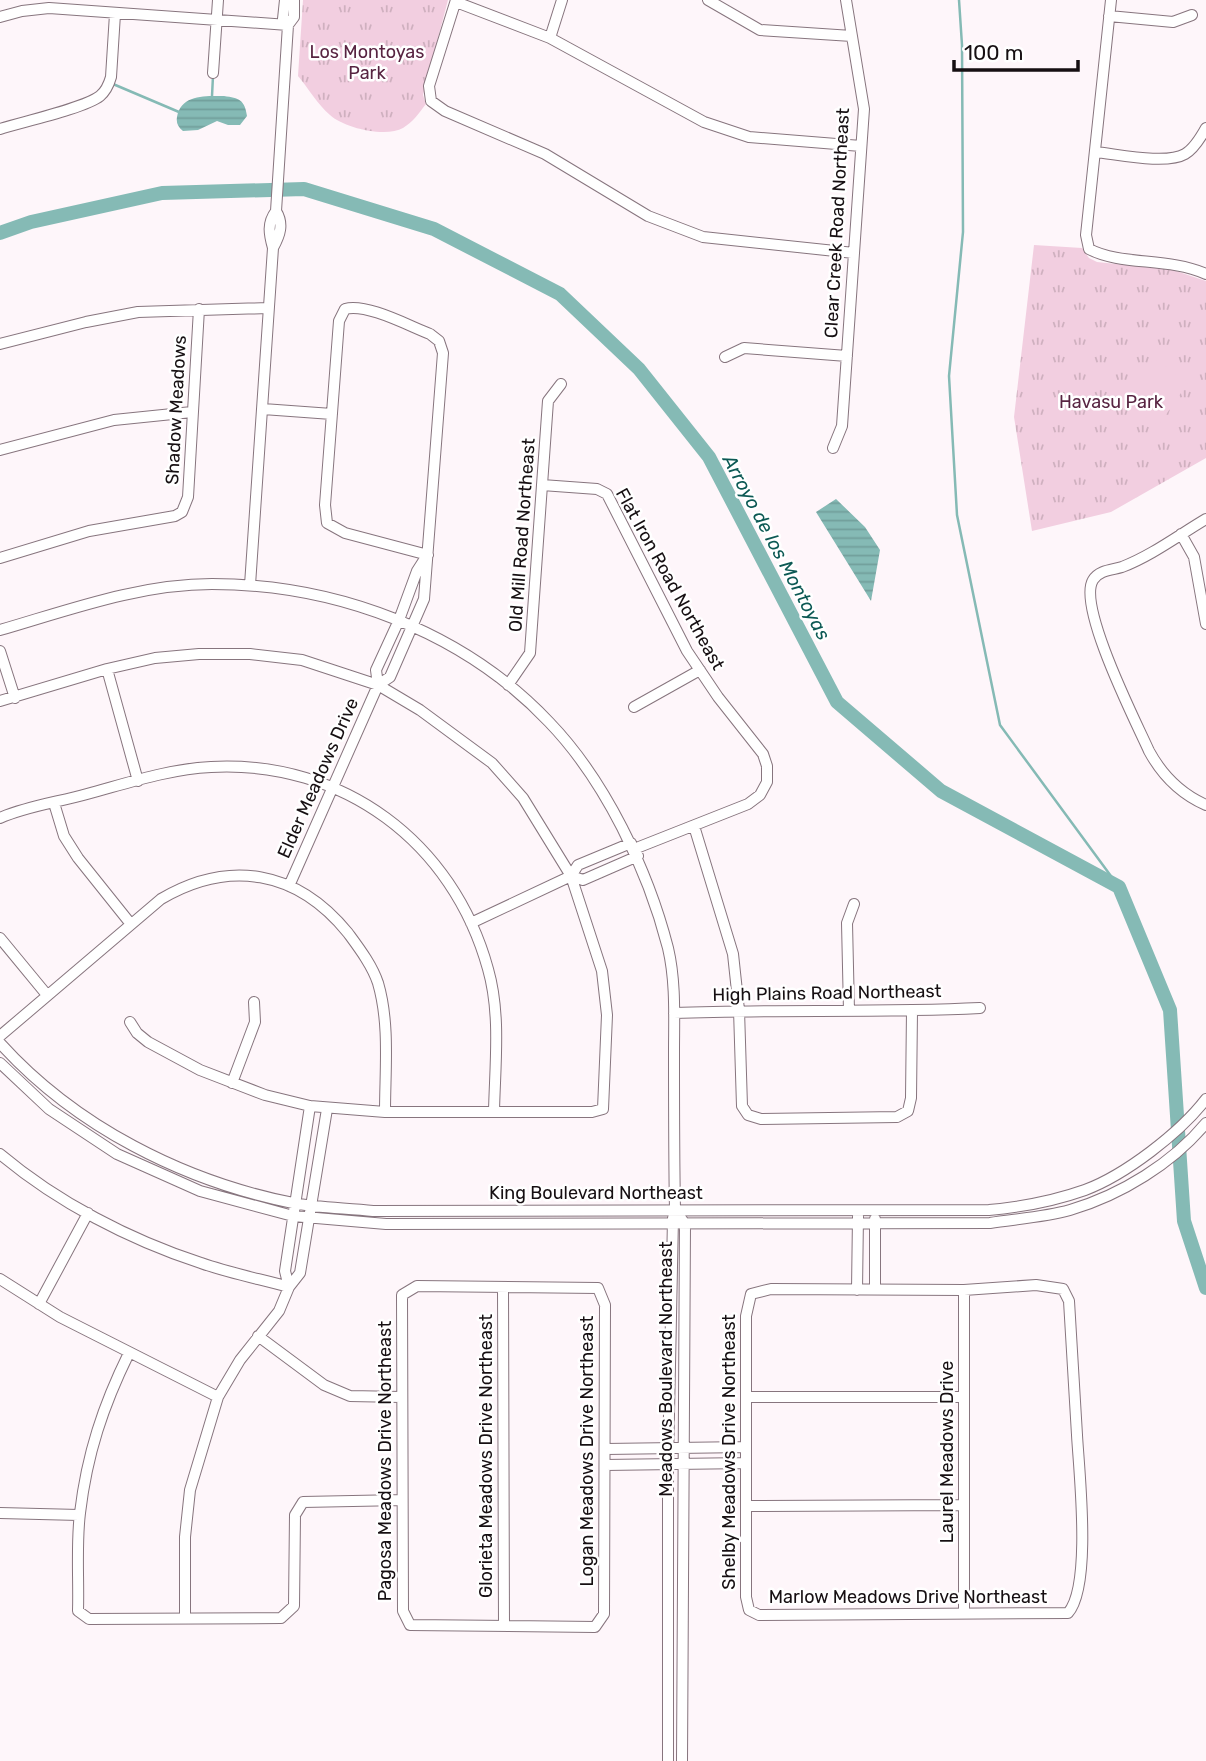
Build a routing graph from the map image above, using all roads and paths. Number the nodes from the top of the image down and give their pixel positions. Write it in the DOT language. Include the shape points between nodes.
graph roads {
  1 [pos="218,0"];
  2 [pos="285,0"];
  3 [pos="294,0"];
  4 [pos="562,0"];
  5 [pos="708,0"];
  6 [pos="846,0"];
  7 [pos="1111,0"];
  8 [pos="456,1"];
  9 [pos="115,14"];
  10 [pos="1192,15"];
  11 [pos="1109,16"];
  12 [pos="0,17"];
  13 [pos="217,21"];
  14 [pos="288,25"];
  15 [pos="852,36"];
  16 [pos="550,38"];
  17 [pos="213,73"];
  18 [pos="1206,128"];
  19 [pos="0,129"];
  20 [pos="861,146"];
  21 [pos="1095,152"];
  22 [pos="854,253"];
  23 [pos="1206,274"];
  24 [pos="268,308"];
  25 [pos="200,309"];
  26 [pos="0,344"];
  27 [pos="847,356"];
  28 [pos="725,357"];
  29 [pos="561,384"];
  30 [pos="263,409"];
  31 [pos="192,412"];
  32 [pos="332,414"];
  33 [pos="833,448"];
  34 [pos="0,450"];
  35 [pos="542,485"];
  36 [pos="1206,519"];
  37 [pos="1181,534"];
  38 [pos="428,555"];
  39 [pos="0,558"];
  40 [pos="250,585"];
  41 [pos="399,620"];
  42 [pos="1206,624"];
  43 [pos="412,626"];
  44 [pos="0,631"];
  45 [pos="0,651"];
  46 [pos="107,669"];
  47 [pos="700,670"];
  48 [pos="378,685"];
  49 [pos="508,685"];
  50 [pos="15,698"];
  51 [pos="0,701"];
  52 [pos="634,707"];
  53 [pos="138,781"];
  54 [pos="333,788"];
  55 [pos="54,803"];
  56 [pos="1206,805"];
  57 [pos="0,818"];
  58 [pos="694,826"];
  59 [pos="634,849"];
  60 [pos="571,876"];
  61 [pos="289,886"];
  62 [pos="854,904"];
  63 [pos="131,923"];
  64 [pos="471,923"];
  65 [pos="0,938"];
  66 [pos="47,995"];
  67 [pos="254,1002"];
  68 [pos="980,1009"];
  69 [pos="739,1010"];
  70 [pos="849,1011"];
  71 [pos="912,1011"];
  72 [pos="674,1013"];
  73 [pos="130,1022"];
  74 [pos="0,1037"];
  75 [pos="0,1042"];
  76 [pos="0,1063"];
  77 [pos="232,1083"];
  78 [pos="1206,1099"];
  79 [pos="310,1106"];
  80 [pos="327,1109"];
  81 [pos="494,1111"];
  82 [pos="385,1112"];
  83 [pos="1206,1123"];
  84 [pos="0,1154"];
  85 [pos="295,1203"];
  86 [pos="312,1205"];
  87 [pos="675,1210"];
  88 [pos="858,1210"];
  89 [pos="875,1210"];
  90 [pos="88,1213"];
  91 [pos="293,1216"];
  92 [pos="310,1218"];
  93 [pos="858,1223"];
  94 [pos="875,1223"];
  95 [pos="671,1224"];
  96 [pos="685,1224"];
  97 [pos="0,1279"];
  98 [pos="289,1287"];
  99 [pos="503,1287"];
  100 [pos="857,1290"];
  101 [pos="875,1290"];
  102 [pos="964,1290"];
  103 [pos="39,1304"];
  104 [pos="258,1336"];
  105 [pos="129,1353"];
  106 [pos="218,1397"];
  107 [pos="401,1397"];
  108 [pos="747,1397"];
  109 [pos="964,1397"];
  110 [pos="746,1447"];
  111 [pos="606,1449"];
  112 [pos="669,1449"];
  113 [pos="684,1449"];
  114 [pos="668,1463"];
  115 [pos="746,1463"];
  116 [pos="684,1464"];
  117 [pos="605,1465"];
  118 [pos="401,1500"];
  119 [pos="964,1505"];
  120 [pos="746,1506"];
  121 [pos="0,1513"];
  122 [pos="79,1515"];
  123 [pos="749,1610"];
  124 [pos="964,1613"];
  125 [pos="184,1617"];
  126 [pos="504,1626"];
  127 [pos="668,1761"];
  128 [pos="682,1761"];
  1 -- 13 [label="street"];
  2 -- 14 [label="street" via="283,19"];
  3 -- 14 [label="street" via="294,17"];
  4 -- 16 [label="street"];
  5 -- 15 [label="street" via="760,30"];
  6 -- 15 [label="street, Clear Creek Road Northeast"];
  7 -- 11 [label="street"];
  8 -- 16 [label="street"];
  8 -- 22 [label="street" via="429,86 431,101 445,111 545,154 648,216 702,237"];
  9 -- 12 [label="street" via="50,8"];
  9 -- 13 [label="street"];
  9 -- 19 [label="street" via="110,83 99,97"];
  10 -- 11 [label="street" via="1174,22"];
  11 -- 21 [label="street"];
  13 -- 14 [label="street"];
  13 -- 17 [label="street"];
  14 -- 24 [label="street" via="276,209 282,220 273,248"];
  15 -- 20 [label="street, Clear Creek Road Northeast" via="864,108"];
  16 -- 20 [label="street" via="704,122 749,137"];
  18 -- 21 [label="street" via="1184,154 1167,159"];
  20 -- 22 [label="street, Clear Creek Road Northeast"];
  21 -- 23 [label="street" via="1086,235 1089,249"];
  22 -- 27 [label="street, Clear Creek Road Northeast"];
  24 -- 25 [label="street"];
  24 -- 30 [label="street"];
  25 -- 26 [label="street" via="125,314"];
  25 -- 31 [label="street, Shadow Meadows"];
  27 -- 28 [label="street" via="744,348"];
  27 -- 33 [label="street, Clear Creek Road Northeast" via="842,426"];
  29 -- 35 [label="street, Old Mill Road Northeast" via="548,401"];
  30 -- 32 [label="street"];
  30 -- 40 [label="street"];
  31 -- 34 [label="street" via="114,420"];
  31 -- 39 [label="street, Shadow Meadows" via="188,498 182,512 89,531"];
  32 -- 38 [label="street" via="327,523 345,533"];
  32 -- 38 [label="street" via="339,321 345,309 366,309 437,338 443,353"];
  35 -- 47 [label="street, Flat Iron Road Northeast" via="597,489 607,494"];
  35 -- 49 [label="street, Old Mill Road Northeast" via="530,653"];
  36 -- 37 [label="street"];
  37 -- 42 [label="street" via="1194,557"];
  37 -- 56 [label="street" via="1136,560 1103,571 1090,588 1099,638 1149,751 1169,779"];
  38 -- 41 [label="street" via="417,571"];
  38 -- 43 [label="street" via="424,599"];
  40 -- 41 [label="street" via="323,595"];
  40 -- 44 [label="street" via="197,584 133,593"];
  41 -- 43 [label="street"];
  41 -- 48 [label="street" via="376,670"];
  43 -- 48 [label="street" via="390,677"];
  43 -- 49 [label="street" via="462,652"];
  45 -- 50 [label="street"];
  46 -- 48 [label="street" via="155,658 250,653 302,660"];
  46 -- 50 [label="street"];
  46 -- 53 [label="street"];
  47 -- 52 [label="street"];
  47 -- 58 [label="street, Flat Iron Road Northeast" via="763,754 767,766 760,795"];
  48 -- 54 [label="street, Elder Meadows Drive"];
  48 -- 60 [label="street" via="492,763 523,798"];
  49 -- 59 [label="street" via="549,722 579,758"];
  50 -- 51 [label="street"];
  53 -- 54 [label="street" via="169,772 244,767"];
  53 -- 55 [label="street"];
  54 -- 61 [label="street, Elder Meadows Drive"];
  54 -- 64 [label="street" via="366,804 421,846 459,898"];
  55 -- 57 [label="street"];
  55 -- 63 [label="street" via="64,836 78,858"];
  58 -- 59 [label="street, Flat Iron Road Northeast"];
  58 -- 69 [label="street" via="733,954"];
  59 -- 60 [label="street, Flat Iron Road Northeast" via="583,880"];
  59 -- 72 [label="street" via="668,949"];
  60 -- 64 [label="street, Flat Iron Road Northeast"];
  60 -- 81 [label="street" via="602,971 607,1015 603,1109"];
  61 -- 63 [label="street" via="243,876 209,878 175,891"];
  61 -- 82 [label="street" via="339,922 377,980 385,1028"];
  62 -- 70 [label="street" via="847,923"];
  63 -- 66 [label="street"];
  64 -- 81 [label="street" via="489,971 495,1011"];
  65 -- 66 [label="street"];
  66 -- 74 [label="street"];
  67 -- 77 [label="street" via="255,1022"];
  68 -- 71 [label="street, High Plains Road Northeast"];
  69 -- 70 [label="street, High Plains Road Northeast"];
  69 -- 71 [label="street" via="742,1106 748,1115 761,1119 897,1117 908,1111"];
  69 -- 72 [label="street, High Plains Road Northeast"];
  70 -- 71 [label="street, High Plains Road Northeast"];
  72 -- 87 [label="street"];
  73 -- 77 [label="street" via="148,1042"];
  75 -- 85 [label="street, King Boulevard Northeast" via="22,1067 60,1097 135,1147 220,1183"];
  76 -- 91 [label="street, King Boulevard Northeast" via="50,1109 117,1154 200,1191"];
  77 -- 79 [label="street"];
  78 -- 89 [label="street, King Boulevard Northeast" via="1159,1144 1088,1189 1021,1207"];
  79 -- 80 [label="street"];
  79 -- 85 [label="street"];
  80 -- 82 [label="street"];
  80 -- 86 [label="street"];
  81 -- 82 [label="street"];
  83 -- 94 [label="street, King Boulevard Northeast" via="1163,1163 1109,1195 1070,1210 990,1223"];
  84 -- 90 [label="street" via="26,1176"];
  85 -- 86 [label="street, King Boulevard Northeast"];
  85 -- 91 [label="street"];
  86 -- 87 [label="street, King Boulevard Northeast" via="373,1211"];
  86 -- 92 [label="street"];
  87 -- 88 [label="street, King Boulevard Northeast"];
  87 -- 95 [label="street, Meadows Boulevard Northeast"];
  87 -- 96 [label="street, Meadows Boulevard Northeast"];
  88 -- 89 [label="street, King Boulevard Northeast"];
  88 -- 93 [label="street"];
  89 -- 94 [label="street"];
  90 -- 98 [label="street" via="201,1264"];
  90 -- 103 [label="street"];
  91 -- 92 [label="street, King Boulevard Northeast"];
  91 -- 98 [label="street" via="285,1271"];
  92 -- 95 [label="street, King Boulevard Northeast" via="386,1224"];
  92 -- 98 [label="street" via="300,1273"];
  93 -- 94 [label="street, King Boulevard Northeast"];
  93 -- 96 [label="street, King Boulevard Northeast"];
  93 -- 100 [label="street"];
  94 -- 101 [label="street"];
  95 -- 96 [label="street, King Boulevard Northeast"];
  95 -- 112 [label="street, Meadows Boulevard Northeast"];
  96 -- 113 [label="street, Meadows Boulevard Northeast"];
  97 -- 103 [label="street"];
  98 -- 104 [label="street" via="279,1311"];
  99 -- 107 [label="street, Pagosa Meadows Drive Northeast" via="417,1286 401,1295"];
  99 -- 111 [label="street, Logan Meadows Drive Northeast" via="598,1289 605,1305"];
  99 -- 126 [label="street, Glorieta Meadows Drive Northeast"];
  100 -- 101 [label="street"];
  100 -- 108 [label="street, Shelby Meadows Drive Northeast" via="771,1289 751,1294 746,1316"];
  101 -- 102 [label="street"];
  102 -- 109 [label="street, Laurel Meadows Drive"];
  102 -- 124 [label="street, Marlow Meadows Drive Northeast" via="1036,1285 1063,1289 1069,1301 1083,1514 1078,1578 1068,1613"];
  103 -- 105 [label="street"];
  104 -- 106 [label="street"];
  104 -- 107 [label="street" via="324,1385 350,1396"];
  105 -- 106 [label="street"];
  105 -- 122 [label="street" via="93,1439"];
  106 -- 125 [label="street" via="190,1490 184,1537"];
  107 -- 118 [label="street, Pagosa Meadows Drive Northeast"];
  108 -- 109 [label="street"];
  108 -- 110 [label="street, Shelby Meadows Drive Northeast"];
  109 -- 119 [label="street, Laurel Meadows Drive"];
  110 -- 113 [label="street"];
  110 -- 115 [label="street, Shelby Meadows Drive Northeast"];
  111 -- 112 [label="street"];
  111 -- 117 [label="street, Logan Meadows Drive Northeast"];
  112 -- 113 [label="street"];
  112 -- 114 [label="street, Meadows Boulevard Northeast"];
  113 -- 116 [label="street, Meadows Boulevard Northeast"];
  114 -- 116 [label="street"];
  114 -- 117 [label="street"];
  114 -- 127 [label="street, Meadows Boulevard Northeast"];
  115 -- 116 [label="street"];
  115 -- 120 [label="street, Shelby Meadows Drive Northeast"];
  116 -- 128 [label="street, Meadows Boulevard Northeast"];
  117 -- 126 [label="street, Logan Meadows Drive Northeast" via="604,1614 595,1627"];
  118 -- 125 [label="street" via="303,1502 295,1515 293,1606 281,1618"];
  118 -- 126 [label="street, Pagosa Meadows Drive Northeast" via="403,1611 410,1625"];
  119 -- 120 [label="street"];
  119 -- 124 [label="street, Laurel Meadows Drive"];
  120 -- 123 [label="street, Shelby Meadows Drive Northeast"];
  121 -- 122 [label="street"];
  122 -- 125 [label="street" via="78,1611 89,1619"];
  123 -- 124 [label="street, Marlow Meadows Drive Northeast" via="759,1615"];
}
